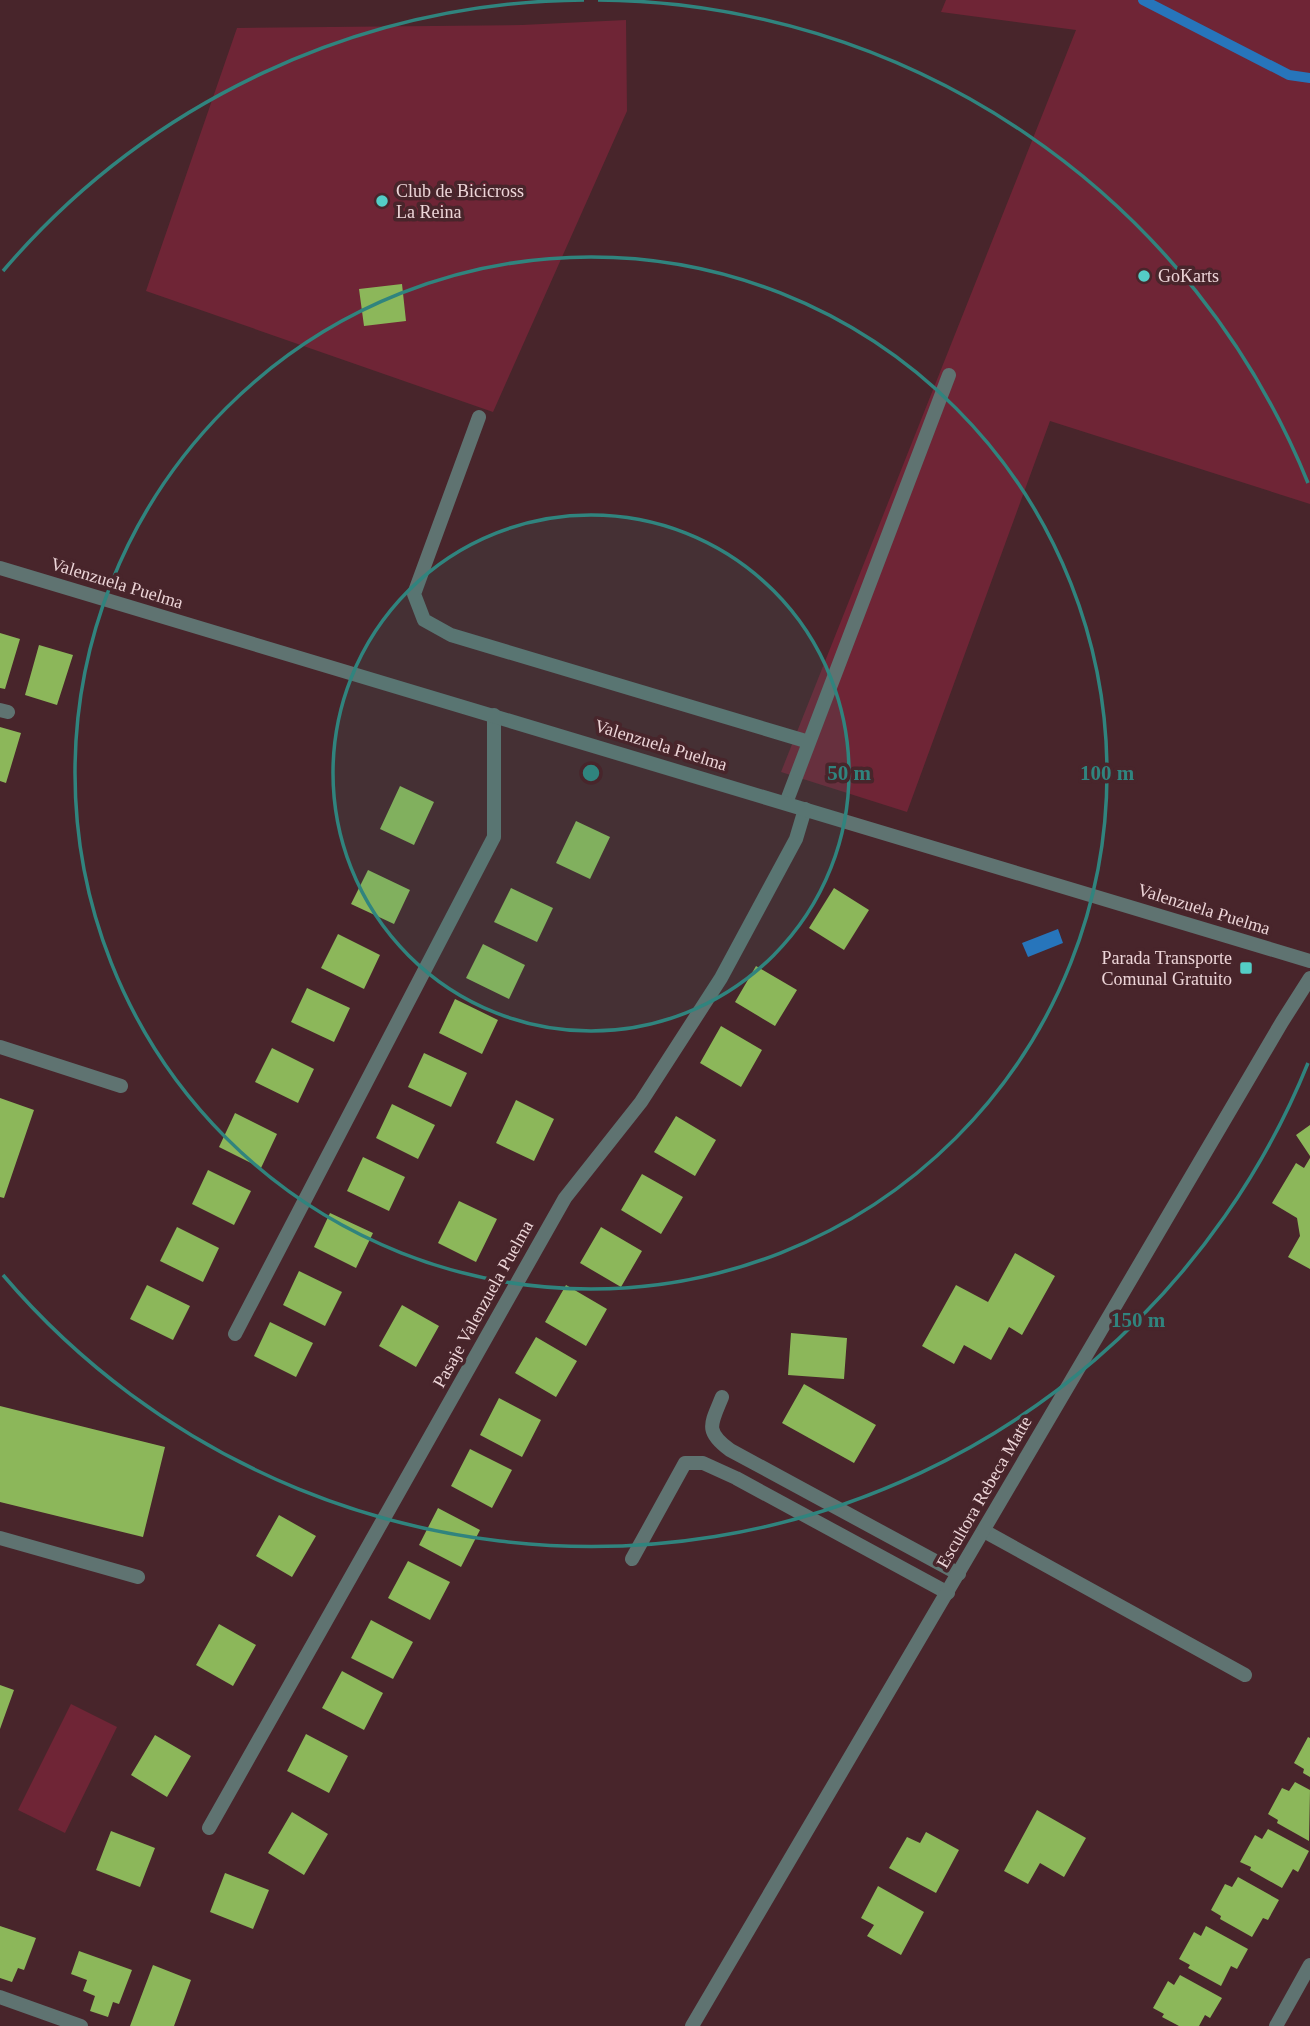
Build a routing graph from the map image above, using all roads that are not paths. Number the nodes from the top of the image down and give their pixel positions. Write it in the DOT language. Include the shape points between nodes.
graph roads {
  1 [pos="949,375"];
  2 [pos="479,417"];
  3 [pos="0,568"];
  4 [pos="494,715"];
  5 [pos="808,742"];
  6 [pos="786,803"];
  7 [pos="805,809"];
  8 [pos="1310,961"];
  9 [pos="1310,978"];
  10 [pos="0,1047"];
  11 [pos="121,1086"];
  12 [pos="235,1334"];
  13 [pos="722,1397"];
  14 [pos="984,1531"];
  15 [pos="0,1538"];
  16 [pos="632,1559"];
  17 [pos="958,1574"];
  18 [pos="138,1577"];
  19 [pos="948,1593"];
  20 [pos="1245,1675"];
  21 [pos="209,1828"];
  22 [pos="1310,1965"];
  23 [pos="0,1997"];
  24 [pos="82,2026"];
  25 [pos="692,2026"];
  26 [pos="1276,2026"];
  1 -- 5 [label="street"];
  2 -- 5 [label="street" via="414,594 424,620 451,635"];
  3 -- 4 [label="street, Valenzuela Puelma"];
  4 -- 6 [label="street, Valenzuela Puelma"];
  4 -- 12 [label="street" via="494,837"];
  5 -- 6 [label="street"];
  6 -- 7 [label="street, Valenzuela Puelma"];
  7 -- 8 [label="street, Valenzuela Puelma"];
  7 -- 21 [label="street, Pasaje Valenzuela Puelma" via="796,839 721,978 641,1102 565,1198"];
  9 -- 14 [label="street, Escultora Rebeca Matte"];
  10 -- 11 [label="street"];
  13 -- 17 [label="street" via="711,1424 718,1441 730,1450"];
  14 -- 17 [label="street, Escultora Rebeca Matte"];
  14 -- 20 [label="street"];
  15 -- 18 [label="street"];
  16 -- 19 [label="street" via="685,1463 703,1463"];
  17 -- 19 [label="street, Escultora Rebeca Matte"];
  19 -- 25 [label="street, Escultora Rebeca Matte"];
  22 -- 26 [label="street"];
  23 -- 24 [label="street"];
}
